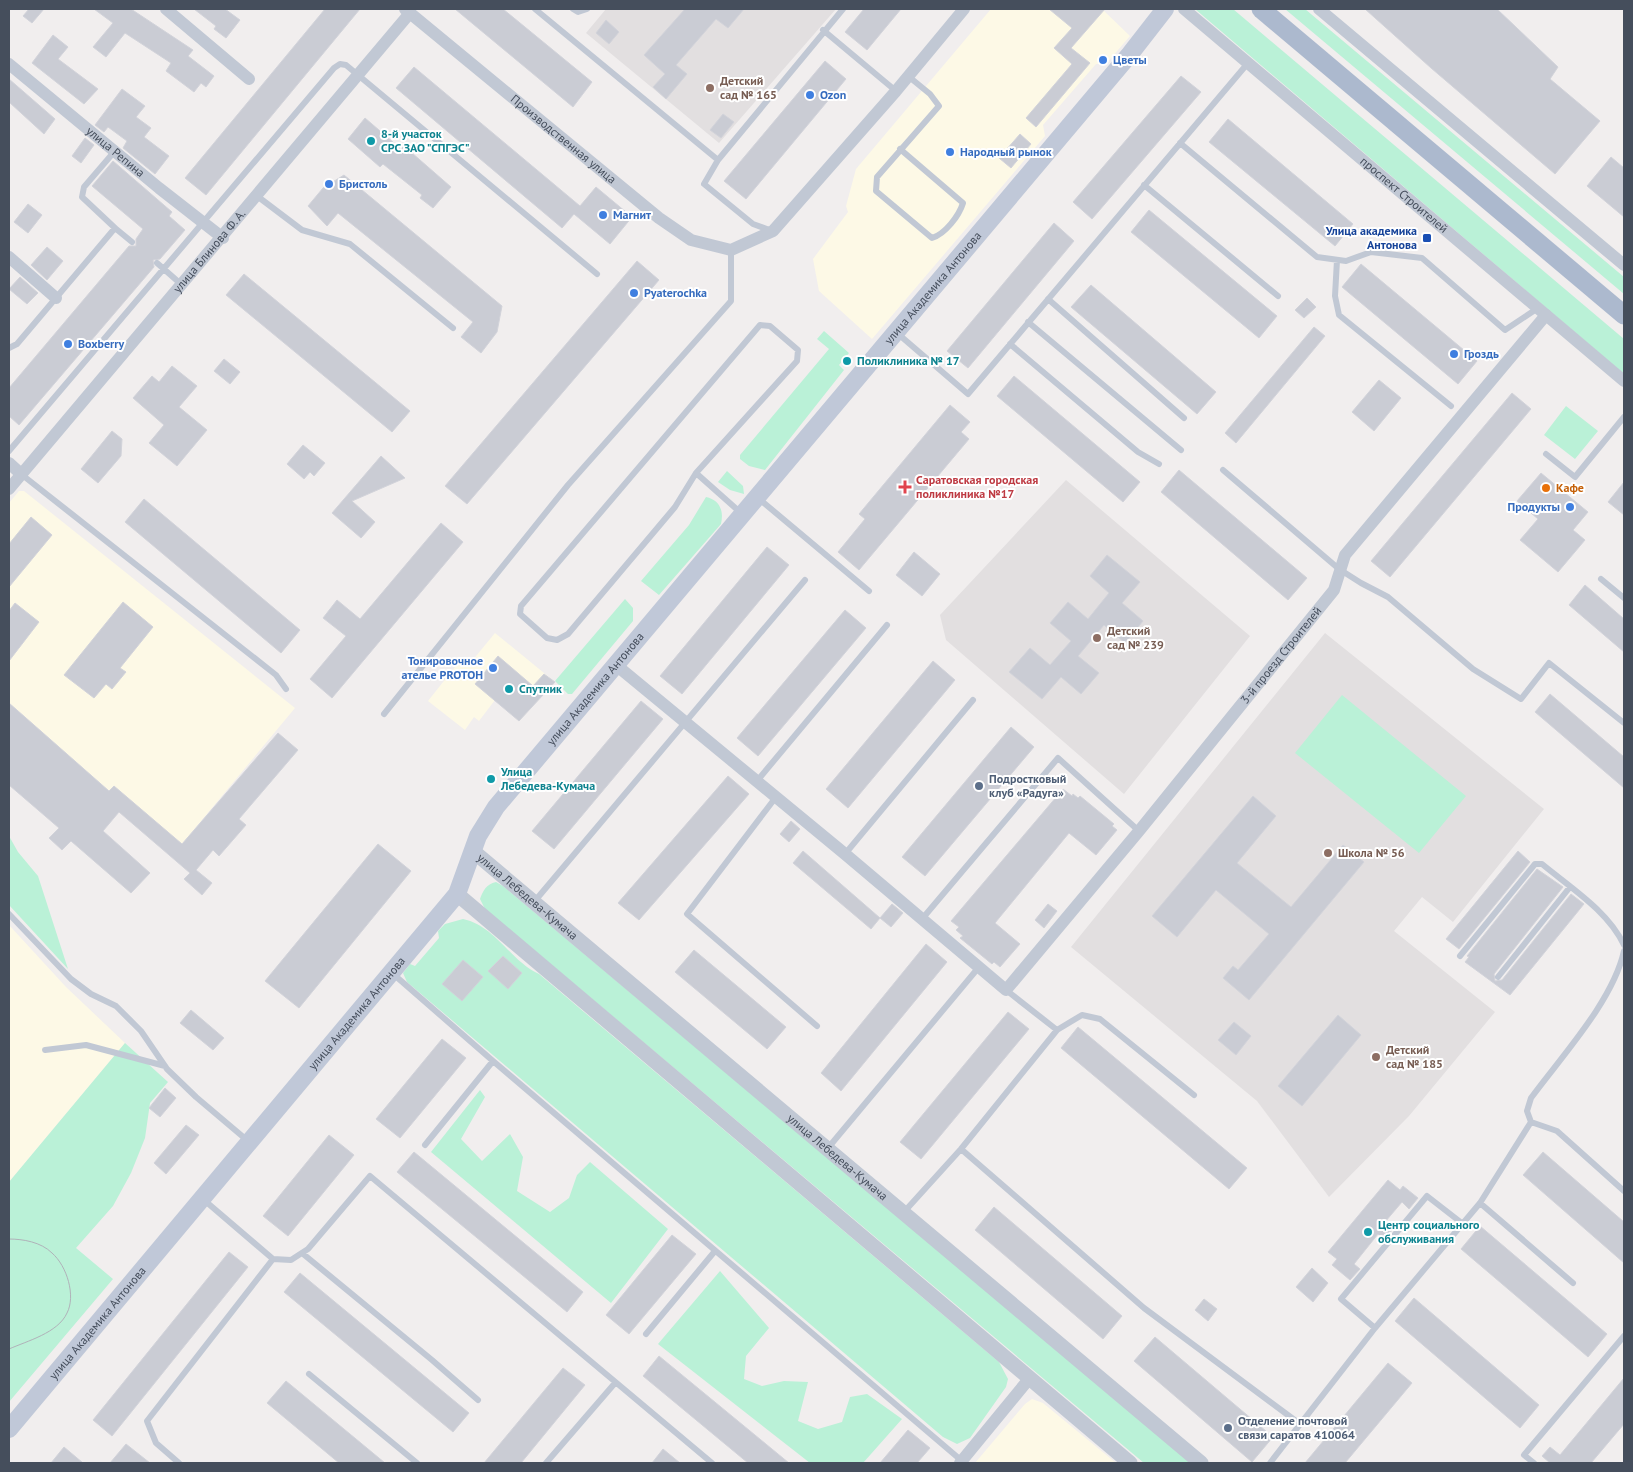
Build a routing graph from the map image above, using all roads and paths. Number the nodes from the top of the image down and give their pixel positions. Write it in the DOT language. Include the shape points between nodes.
graph roads {
  1 [pos="166,9"];
  2 [pos="535,9"];
  3 [pos="573,9"];
  4 [pos="587,9"];
  5 [pos="843,9"];
  6 [pos="964,9"];
  7 [pos="1165,9"];
  8 [pos="1184,9"];
  9 [pos="1260,9"];
  10 [pos="1319,9"];
  11 [pos="412,11"];
  12 [pos="823,30"];
  13 [pos="1248,63"];
  14 [pos="9,64"];
  15 [pos="358,75"];
  16 [pos="908,76"];
  17 [pos="249,79"];
  18 [pos="896,91"];
  19 [pos="1180,143"];
  20 [pos="900,149"];
  21 [pos="114,152"];
  22 [pos="718,160"];
  23 [pos="1144,185"];
  24 [pos="257,196"];
  25 [pos="203,222"];
  26 [pos="116,228"];
  27 [pos="773,231"];
  28 [pos="223,238"];
  29 [pos="132,242"];
  30 [pos="731,250"];
  31 [pos="9,257"];
  32 [pos="1337,260"];
  33 [pos="157,263"];
  34 [pos="1624,265"];
  35 [pos="164,269"];
  36 [pos="597,274"];
  37 [pos="182,285"];
  38 [pos="1278,296"];
  39 [pos="56,298"];
  40 [pos="1048,299"];
  41 [pos="1542,312"];
  42 [pos="1624,315"];
  43 [pos="1028,322"];
  44 [pos="453,328"];
  45 [pos="896,332"];
  46 [pos="1010,344"];
  47 [pos="9,348"];
  48 [pos="1624,381"];
  49 [pos="1451,406"];
  50 [pos="1624,417"];
  51 [pos="1184,418"];
  52 [pos="1181,450"];
  53 [pos="9,451"];
  54 [pos="1546,454"];
  55 [pos="9,463"];
  56 [pos="1159,464"];
  57 [pos="1223,470"];
  58 [pos="696,473"];
  59 [pos="21,474"];
  60 [pos="9,489"];
  61 [pos="757,497"];
  62 [pos="742,514"];
  63 [pos="1339,569"];
  64 [pos="1600,578"];
  65 [pos="805,580"];
  66 [pos="869,591"];
  67 [pos="1624,598"];
  68 [pos="887,625"];
  69 [pos="616,665"];
  70 [pos="286,689"];
  71 [pos="973,700"];
  72 [pos="384,714"];
  73 [pos="685,723"];
  74 [pos="1624,723"];
  75 [pos="757,781"];
  76 [pos="776,797"];
  77 [pos="1139,831"];
  78 [pos="473,851"];
  79 [pos="845,854"];
  80 [pos="1570,887"];
  81 [pos="457,894"];
  82 [pos="534,902"];
  83 [pos="9,914"];
  84 [pos="922,919"];
  85 [pos="1624,945"];
  86 [pos="1624,951"];
  87 [pos="1460,956"];
  88 [pos="979,967"];
  89 [pos="391,972"];
  90 [pos="1498,977"];
  91 [pos="1006,990"];
  92 [pos="817,1026"];
  93 [pos="1057,1030"];
  94 [pos="45,1050"];
  95 [pos="493,1061"];
  96 [pos="165,1066"];
  97 [pos="1194,1095"];
  98 [pos="1531,1122"];
  99 [pos="248,1142"];
  100 [pos="425,1145"];
  101 [pos="828,1148"];
  102 [pos="960,1149"];
  103 [pos="1624,1191"];
  104 [pos="202,1198"];
  105 [pos="1480,1203"];
  106 [pos="904,1212"];
  107 [pos="1463,1224"];
  108 [pos="715,1251"];
  109 [pos="302,1253"];
  110 [pos="273,1259"];
  111 [pos="1573,1283"];
  112 [pos="1375,1328"];
  113 [pos="646,1334"];
  114 [pos="1624,1336"];
  115 [pos="309,1374"];
  116 [pos="1029,1379"];
  117 [pos="615,1384"];
  118 [pos="478,1400"];
  119 [pos="1300,1424"];
  120 [pos="9,1429"];
  121 [pos="961,1462"];
  122 [pos="179,1463"];
  123 [pos="416,1463"];
  124 [pos="546,1463"];
  125 [pos="712,1463"];
  126 [pos="1130,1463"];
  127 [pos="1201,1463"];
  128 [pos="1270,1463"];
  129 [pos="1534,1463"];
  1 -- 17 [label="street"];
  2 -- 22 [label="lane"];
  3 -- 4 [label="lane" via="578,12"];
  5 -- 12 [label="lane"];
  6 -- 16 [label="street"];
  7 -- 45 [label="main road, улица Академика Антонова"];
  8 -- 13 [label="street, проспект Строителей"];
  9 -- 42 [label="main road"];
  10 -- 34 [label="street"];
  11 -- 15 [label="street, улица Блинова Ф. А."];
  11 -- 30 [label="street, Производственная улица" via="659,218 692,240"];
  12 -- 18 [label="lane"];
  12 -- 22 [label="lane"];
  13 -- 19 [label="lane"];
  13 -- 41 [label="street, проспект Строителей"];
  14 -- 21 [label="street, улица Репина"];
  15 -- 24 [label="street, улица Блинова Ф. А."];
  15 -- 25 [label="lane" via="346,65 337,66"];
  15 -- 36 [label="lane"];
  16 -- 18 [label="street"];
  16 -- 20 [label="lane" via="939,106"];
  18 -- 27 [label="street"];
  19 -- 23 [label="lane"];
  19 -- 32 [label="lane" via="1317,256"];
  20 -- 20 [label="lane" via="877,177 876,191 932,238 939,236 961,211 963,203"];
  21 -- 25 [label="street, улица Репина"];
  21 -- 26 [label="lane" via="84,187 82,197"];
  22 -- 27 [label="lane" via="704,184 753,224"];
  23 -- 38 [label="lane"];
  23 -- 40 [label="lane"];
  24 -- 28 [label="street, улица Блинова Ф. А."];
  24 -- 44 [label="lane" via="302,230 350,244"];
  25 -- 28 [label="street, улица Репина"];
  25 -- 35 [label="lane"];
  26 -- 29 [label="lane"];
  26 -- 39 [label="lane"];
  27 -- 30 [label="street"];
  28 -- 37 [label="street, улица Блинова Ф. А."];
  30 -- 72 [label="lane" via="731,301 568,485"];
  31 -- 39 [label="street"];
  32 -- 41 [label="lane" via="1346,261 1371,252 1422,258 1505,330"];
  32 -- 49 [label="lane" via="1335,296 1339,315"];
  33 -- 35 [label="lane"];
  35 -- 37 [label="lane"];
  35 -- 53 [label="lane"];
  37 -- 59 [label="street, улица Блинова Ф. А."];
  39 -- 47 [label="lane" via="17,344"];
  40 -- 43 [label="lane"];
  40 -- 51 [label="lane"];
  41 -- 48 [label="street, проспект Строителей"];
  41 -- 63 [label="street, 3-й проезд Строителей" via="1345,555"];
  43 -- 46 [label="lane"];
  43 -- 52 [label="lane"];
  45 -- 46 [label="lane" via="968,394"];
  45 -- 61 [label="main road, улица Академика Антонова"];
  46 -- 56 [label="lane" via="1138,452"];
  50 -- 54 [label="lane" via="1575,478"];
  55 -- 59 [label="street"];
  57 -- 63 [label="lane"];
  58 -- 58 [label="lane" via="797,361 798,350 770,326 760,325 521,606 520,614 547,638 557,640 568,634 675,507"];
  58 -- 62 [label="lane"];
  59 -- 60 [label="street, улица Блинова Ф. А."];
  59 -- 70 [label="lane" via="276,676"];
  61 -- 62 [label="main road, улица Академика Антонова"];
  61 -- 66 [label="lane"];
  62 -- 69 [label="main road, улица Академика Антонова"];
  63 -- 74 [label="lane" via="1388,597 1473,669 1521,699 1549,663"];
  63 -- 77 [label="street, 3-й проезд Строителей" via="1334,590"];
  64 -- 67 [label="lane"];
  65 -- 73 [label="lane"];
  68 -- 75 [label="lane"];
  69 -- 73 [label="street"];
  69 -- 78 [label="main road, улица Академика Антонова" via="496,807 478,836"];
  71 -- 79 [label="lane"];
  73 -- 75 [label="street"];
  73 -- 82 [label="lane"];
  75 -- 76 [label="street"];
  76 -- 79 [label="street"];
  76 -- 92 [label="lane" via="687,914"];
  77 -- 84 [label="lane" via="1058,758"];
  77 -- 91 [label="street, 3-й проезд Строителей"];
  78 -- 81 [label="main road, улица Академика Антонова"];
  78 -- 82 [label="street, улица Лебедева-Кумача"];
  79 -- 84 [label="street"];
  80 -- 85 [label="lane" via="1617,931"];
  80 -- 87 [label="lane" via="1542,864 1535,864"];
  80 -- 90 [label="lane"];
  81 -- 89 [label="main road, улица Академика Антонова"];
  81 -- 116 [label="street"];
  82 -- 101 [label="street, улица Лебедева-Кумача"];
  83 -- 96 [label="lane" via="71,979 91,994 116,1006 141,1031"];
  84 -- 88 [label="street"];
  86 -- 98 [label="lane" via="1620,968 1598,1007 1531,1098 1527,1111"];
  88 -- 91 [label="street"];
  88 -- 101 [label="lane"];
  89 -- 95 [label="lane"];
  89 -- 99 [label="main road, улица Академика Антонова"];
  91 -- 93 [label="lane"];
  93 -- 97 [label="lane" via="1082,1015 1100,1019"];
  93 -- 102 [label="lane"];
  94 -- 96 [label="lane" via="86,1045"];
  95 -- 100 [label="lane"];
  95 -- 108 [label="lane"];
  96 -- 99 [label="lane"];
  98 -- 103 [label="lane" via="1557,1131"];
  98 -- 105 [label="lane"];
  99 -- 104 [label="main road, улица Академика Антонова"];
  101 -- 106 [label="street, улица Лебедева-Кумача"];
  102 -- 106 [label="lane"];
  102 -- 119 [label="lane" via="1144,1308"];
  104 -- 110 [label="lane"];
  104 -- 120 [label="main road, улица Академика Антонова"];
  105 -- 107 [label="lane"];
  105 -- 111 [label="lane"];
  106 -- 127 [label="street, улица Лебедева-Кумача"];
  107 -- 112 [label="lane"];
  107 -- 112 [label="lane" via="1427,1196 1421,1203 1341,1299"];
  108 -- 113 [label="lane"];
  108 -- 121 [label="lane"];
  109 -- 110 [label="lane" via="291,1260"];
  109 -- 117 [label="lane" via="370,1176"];
  109 -- 118 [label="lane"];
  110 -- 122 [label="lane" via="147,1421 156,1443"];
  112 -- 119 [label="lane"];
  114 -- 129 [label="lane" via="1524,1455"];
  115 -- 123 [label="lane"];
  116 -- 121 [label="street"];
  116 -- 126 [label="street"];
  117 -- 124 [label="lane"];
  117 -- 125 [label="lane"];
  119 -- 128 [label="lane"];
}
